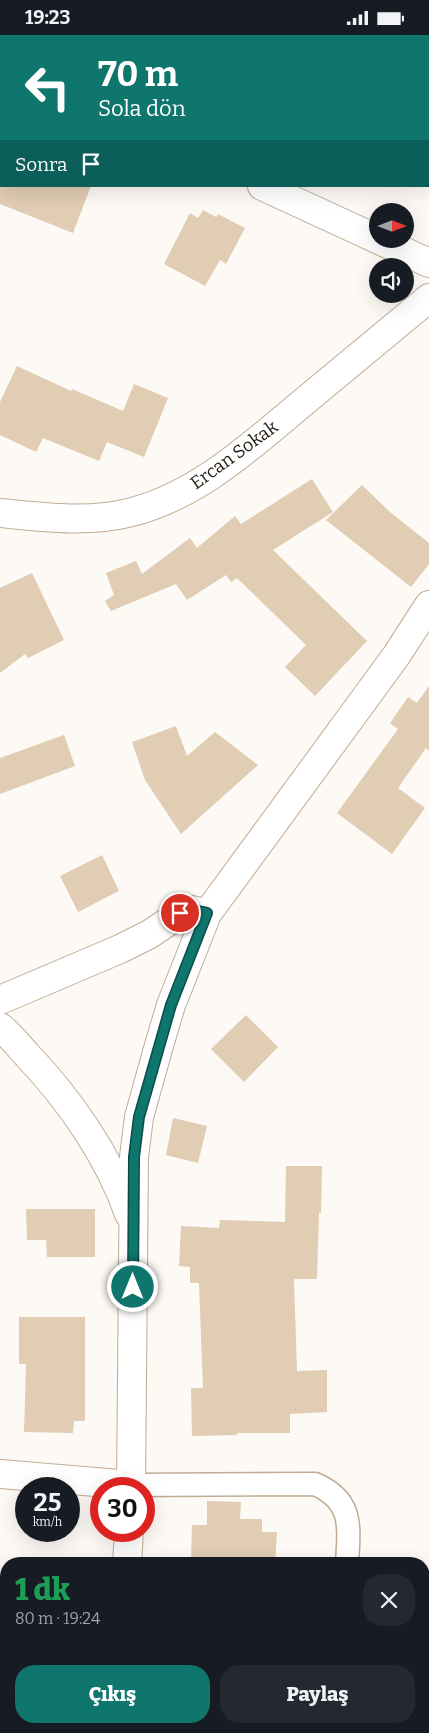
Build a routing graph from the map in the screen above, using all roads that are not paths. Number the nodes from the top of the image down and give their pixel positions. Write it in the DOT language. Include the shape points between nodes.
graph roads {
  1 [pos="264,187"];
  2 [pos="429,263"];
  3 [pos="429,299"];
  4 [pos="0,513"];
  5 [pos="429,605"];
  6 [pos="207,913"];
  7 [pos="0,1000"];
  8 [pos="0,1027"];
  9 [pos="134,1228"];
  10 [pos="0,1474"];
  11 [pos="131,1477"];
  12 [pos="90,1483"];
  13 [pos="155,1487"];
  14 [pos="128,1542"];
  15 [pos="127,1557"];
  16 [pos="347,1557"];
  1 -- 2 [label="street"];
  3 -- 4 [label="street, Ercan Sokak" via="264,436 201,482 178,494 144,509 111,516 54,518"];
  5 -- 6 [label="street" via="396,656"];
  6 -- 7 [label="street" via="192,910 180,913 150,934 120,949"];
  6 -- 9 [label="street" via="171,1005 139,1117 134,1157"];
  8 -- 9 [label="street" via="39,1067 83,1124 116,1181"];
  9 -- 11 [label="street"];
  10 -- 12 [label="street"];
  13 -- 16 [label="lane" via="315,1484 328,1489 346,1511 349,1526"];
  14 -- 15 [label="street"];
}
